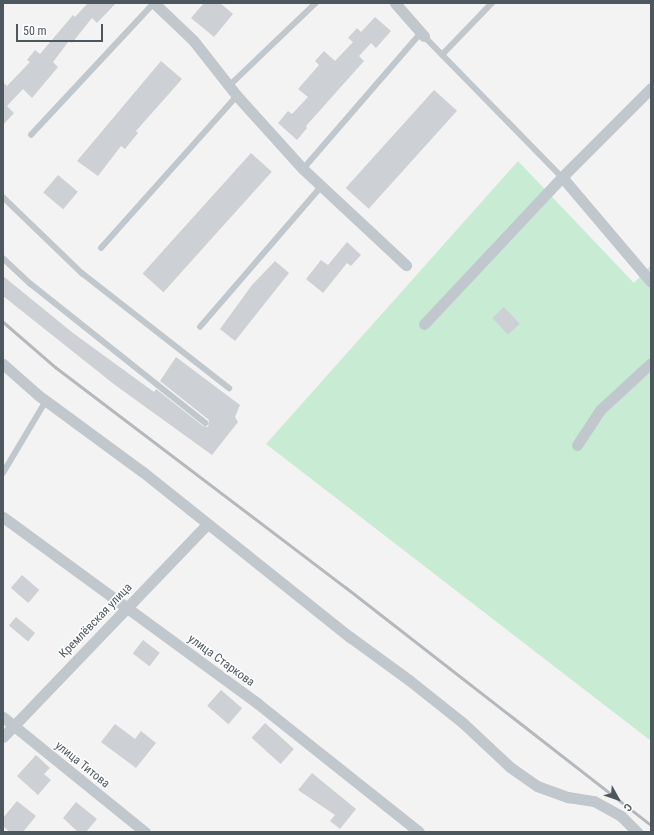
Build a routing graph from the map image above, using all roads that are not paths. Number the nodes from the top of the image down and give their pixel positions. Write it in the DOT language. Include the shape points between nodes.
graph roads {
  1 [pos="154,3"];
  2 [pos="316,3"];
  3 [pos="395,3"];
  4 [pos="492,3"];
  5 [pos="423,35"];
  6 [pos="442,55"];
  7 [pos="230,86"];
  8 [pos="651,88"];
  9 [pos="237,96"];
  10 [pos="31,135"];
  11 [pos="303,169"];
  12 [pos="562,177"];
  13 [pos="321,187"];
  14 [pos="3,197"];
  15 [pos="102,248"];
  16 [pos="3,258"];
  17 [pos="406,265"];
  18 [pos="651,282"];
  19 [pos="424,324"];
  20 [pos="200,327"];
  21 [pos="651,363"];
  22 [pos="3,364"];
  23 [pos="229,388"];
  24 [pos="46,401"];
  25 [pos="206,423"];
  26 [pos="577,445"];
  27 [pos="3,473"];
  28 [pos="3,517"];
  29 [pos="207,524"];
  30 [pos="127,608"];
  31 [pos="3,717"];
  32 [pos="13,726"];
  33 [pos="3,737"];
  34 [pos="145,832"];
  35 [pos="419,832"];
  36 [pos="637,832"];
  1 -- 7 [label="street" via="193,40"];
  1 -- 10 [label="lane"];
  2 -- 7 [label="lane"];
  3 -- 5 [label="street"];
  4 -- 6 [label="lane"];
  5 -- 6 [label="lane"];
  5 -- 11 [label="lane"];
  6 -- 12 [label="lane"];
  7 -- 9 [label="street"];
  8 -- 12 [label="street"];
  9 -- 11 [label="street"];
  9 -- 15 [label="lane"];
  11 -- 13 [label="street"];
  12 -- 18 [label="street"];
  12 -- 19 [label="street"];
  13 -- 17 [label="street"];
  13 -- 20 [label="lane"];
  14 -- 23 [label="lane" via="82,273"];
  16 -- 25 [label="lane" via="31,284"];
  21 -- 26 [label="street" via="600,410"];
  22 -- 24 [label="street"];
  24 -- 27 [label="lane"];
  24 -- 29 [label="street" via="143,472"];
  28 -- 30 [label="street, улица Старкова"];
  29 -- 30 [label="street, Кремлёвская улица"];
  29 -- 36 [label="street" via="463,723 510,767 537,786 568,797 594,801 621,816"];
  30 -- 32 [label="street, Кремлёвская улица"];
  30 -- 35 [label="street, улица Старкова" via="257,703"];
  31 -- 32 [label="street, улица Титова"];
  32 -- 33 [label="street, Кремлёвская улица"];
  32 -- 34 [label="street, улица Титова"];
}
